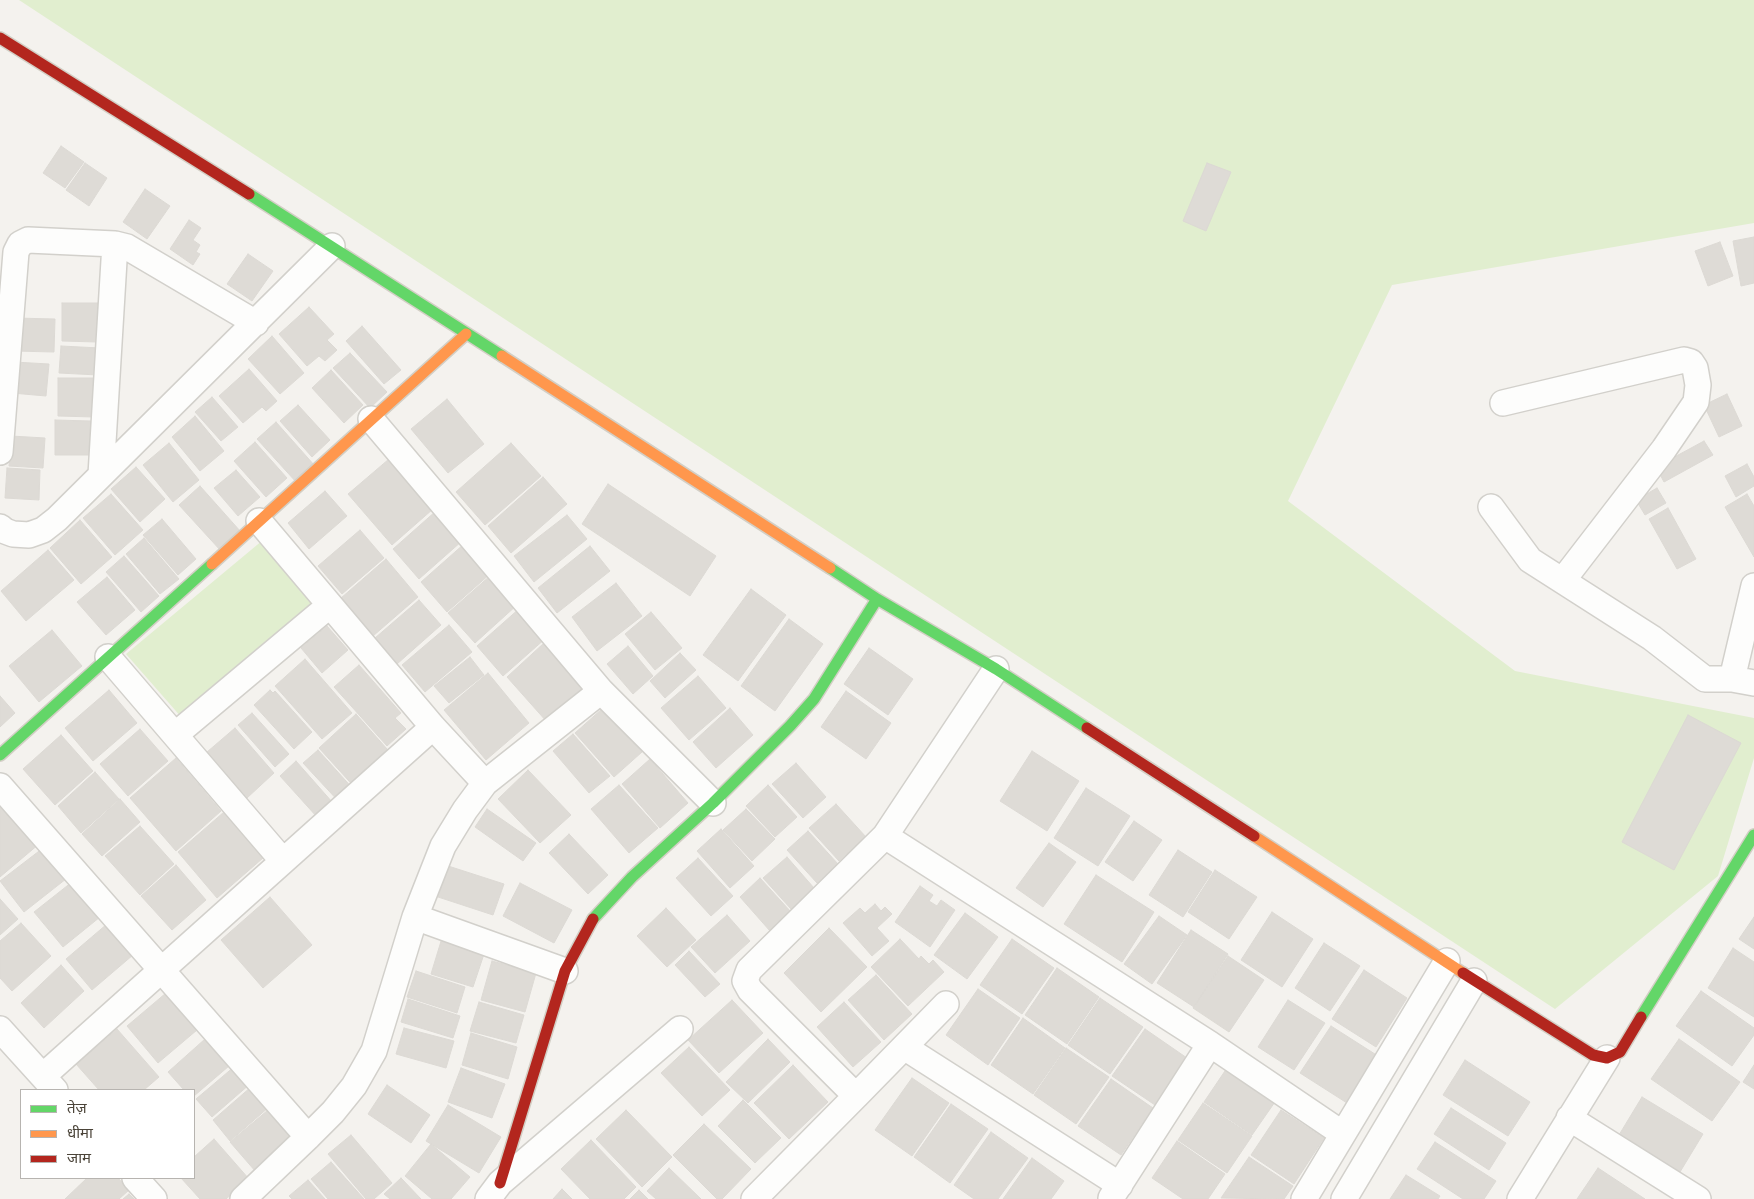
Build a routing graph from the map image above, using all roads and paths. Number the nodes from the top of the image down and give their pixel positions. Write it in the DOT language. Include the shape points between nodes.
graph roads {
  1 [pos="0,38"];
  2 [pos="115,244"];
  3 [pos="332,246"];
  4 [pos="256,323"];
  5 [pos="466,334"];
  6 [pos="1503,403"];
  7 [pos="371,419"];
  8 [pos="0,452"];
  9 [pos="101,475"];
  10 [pos="1491,507"];
  11 [pos="259,521"];
  12 [pos="0,527"];
  13 [pos="1563,580"];
  14 [pos="1754,586"];
  15 [pos="877,600"];
  16 [pos="330,605"];
  17 [pos="108,657"];
  18 [pos="996,669"];
  19 [pos="1743,681"];
  20 [pos="602,691"];
  21 [pos="433,727"];
  22 [pos="175,735"];
  23 [pos="0,755"];
  24 [pos="485,783"];
  25 [pos="0,786"];
  26 [pos="713,803"];
  27 [pos="1754,835"];
  28 [pos="885,836"];
  29 [pos="283,862"];
  30 [pos="415,917"];
  31 [pos="1447,960"];
  32 [pos="161,970"];
  33 [pos="565,971"];
  34 [pos="1474,981"];
  35 [pos="946,1004"];
  36 [pos="0,1029"];
  37 [pos="680,1030"];
  38 [pos="1210,1044"];
  39 [pos="904,1047"];
  40 [pos="1607,1058"];
  41 [pos="49,1083"];
  42 [pos="856,1096"];
  43 [pos="1569,1118"];
  44 [pos="1343,1134"];
  45 [pos="308,1137"];
  46 [pos="136,1179"];
  47 [pos="494,1191"];
  48 [pos="1115,1192"];
  49 [pos="154,1199"];
  50 [pos="243,1199"];
  51 [pos="754,1199"];
  52 [pos="1304,1199"];
  53 [pos="1344,1199"];
  54 [pos="1520,1199"];
  55 [pos="1698,1199"];
  1 -- 3 [label="street"];
  2 -- 4 [label="street" via="138,253"];
  2 -- 8 [label="street" via="28,240 20,244 16,252"];
  2 -- 9 [label="street"];
  3 -- 4 [label="street"];
  3 -- 5 [label="street"];
  4 -- 9 [label="street"];
  5 -- 7 [label="street"];
  5 -- 15 [label="street"];
  6 -- 13 [label="street" via="1684,360 1695,368 1696,402"];
  7 -- 11 [label="street"];
  7 -- 20 [label="street"];
  9 -- 12 [label="street" via="42,530 29,535 14,534"];
  10 -- 13 [label="street" via="1530,560"];
  11 -- 16 [label="street"];
  11 -- 17 [label="street"];
  13 -- 19 [label="street" via="1652,638 1704,679"];
  14 -- 19 [label="street"];
  15 -- 18 [label="street"];
  15 -- 26 [label="street" via="814,699"];
  16 -- 21 [label="street"];
  16 -- 22 [label="street"];
  17 -- 22 [label="street"];
  17 -- 23 [label="street"];
  18 -- 28 [label="street"];
  18 -- 31 [label="street"];
  20 -- 24 [label="street"];
  20 -- 26 [label="street"];
  21 -- 24 [label="street"];
  21 -- 29 [label="street"];
  22 -- 29 [label="street"];
  24 -- 30 [label="street" via="443,846"];
  25 -- 32 [label="street"];
  26 -- 33 [label="street" via="611,898 592,920"];
  27 -- 40 [label="street" via="1620,1052"];
  28 -- 38 [label="street"];
  28 -- 42 [label="street" via="749,970 746,980 750,990"];
  29 -- 32 [label="street"];
  30 -- 33 [label="street"];
  30 -- 45 [label="street" via="374,1051 354,1086"];
  31 -- 34 [label="street"];
  31 -- 44 [label="street"];
  32 -- 41 [label="street"];
  32 -- 45 [label="street"];
  33 -- 47 [label="street"];
  34 -- 40 [label="street" via="1593,1055"];
  34 -- 53 [label="street"];
  35 -- 39 [label="street"];
  36 -- 41 [label="street"];
  37 -- 47 [label="street"];
  38 -- 44 [label="street"];
  38 -- 48 [label="street"];
  39 -- 42 [label="street"];
  39 -- 48 [label="street"];
  40 -- 43 [label="street"];
  42 -- 51 [label="street"];
  43 -- 54 [label="street"];
  43 -- 55 [label="street"];
  44 -- 52 [label="street"];
  45 -- 50 [label="street"];
  46 -- 49 [label="street"];
}
